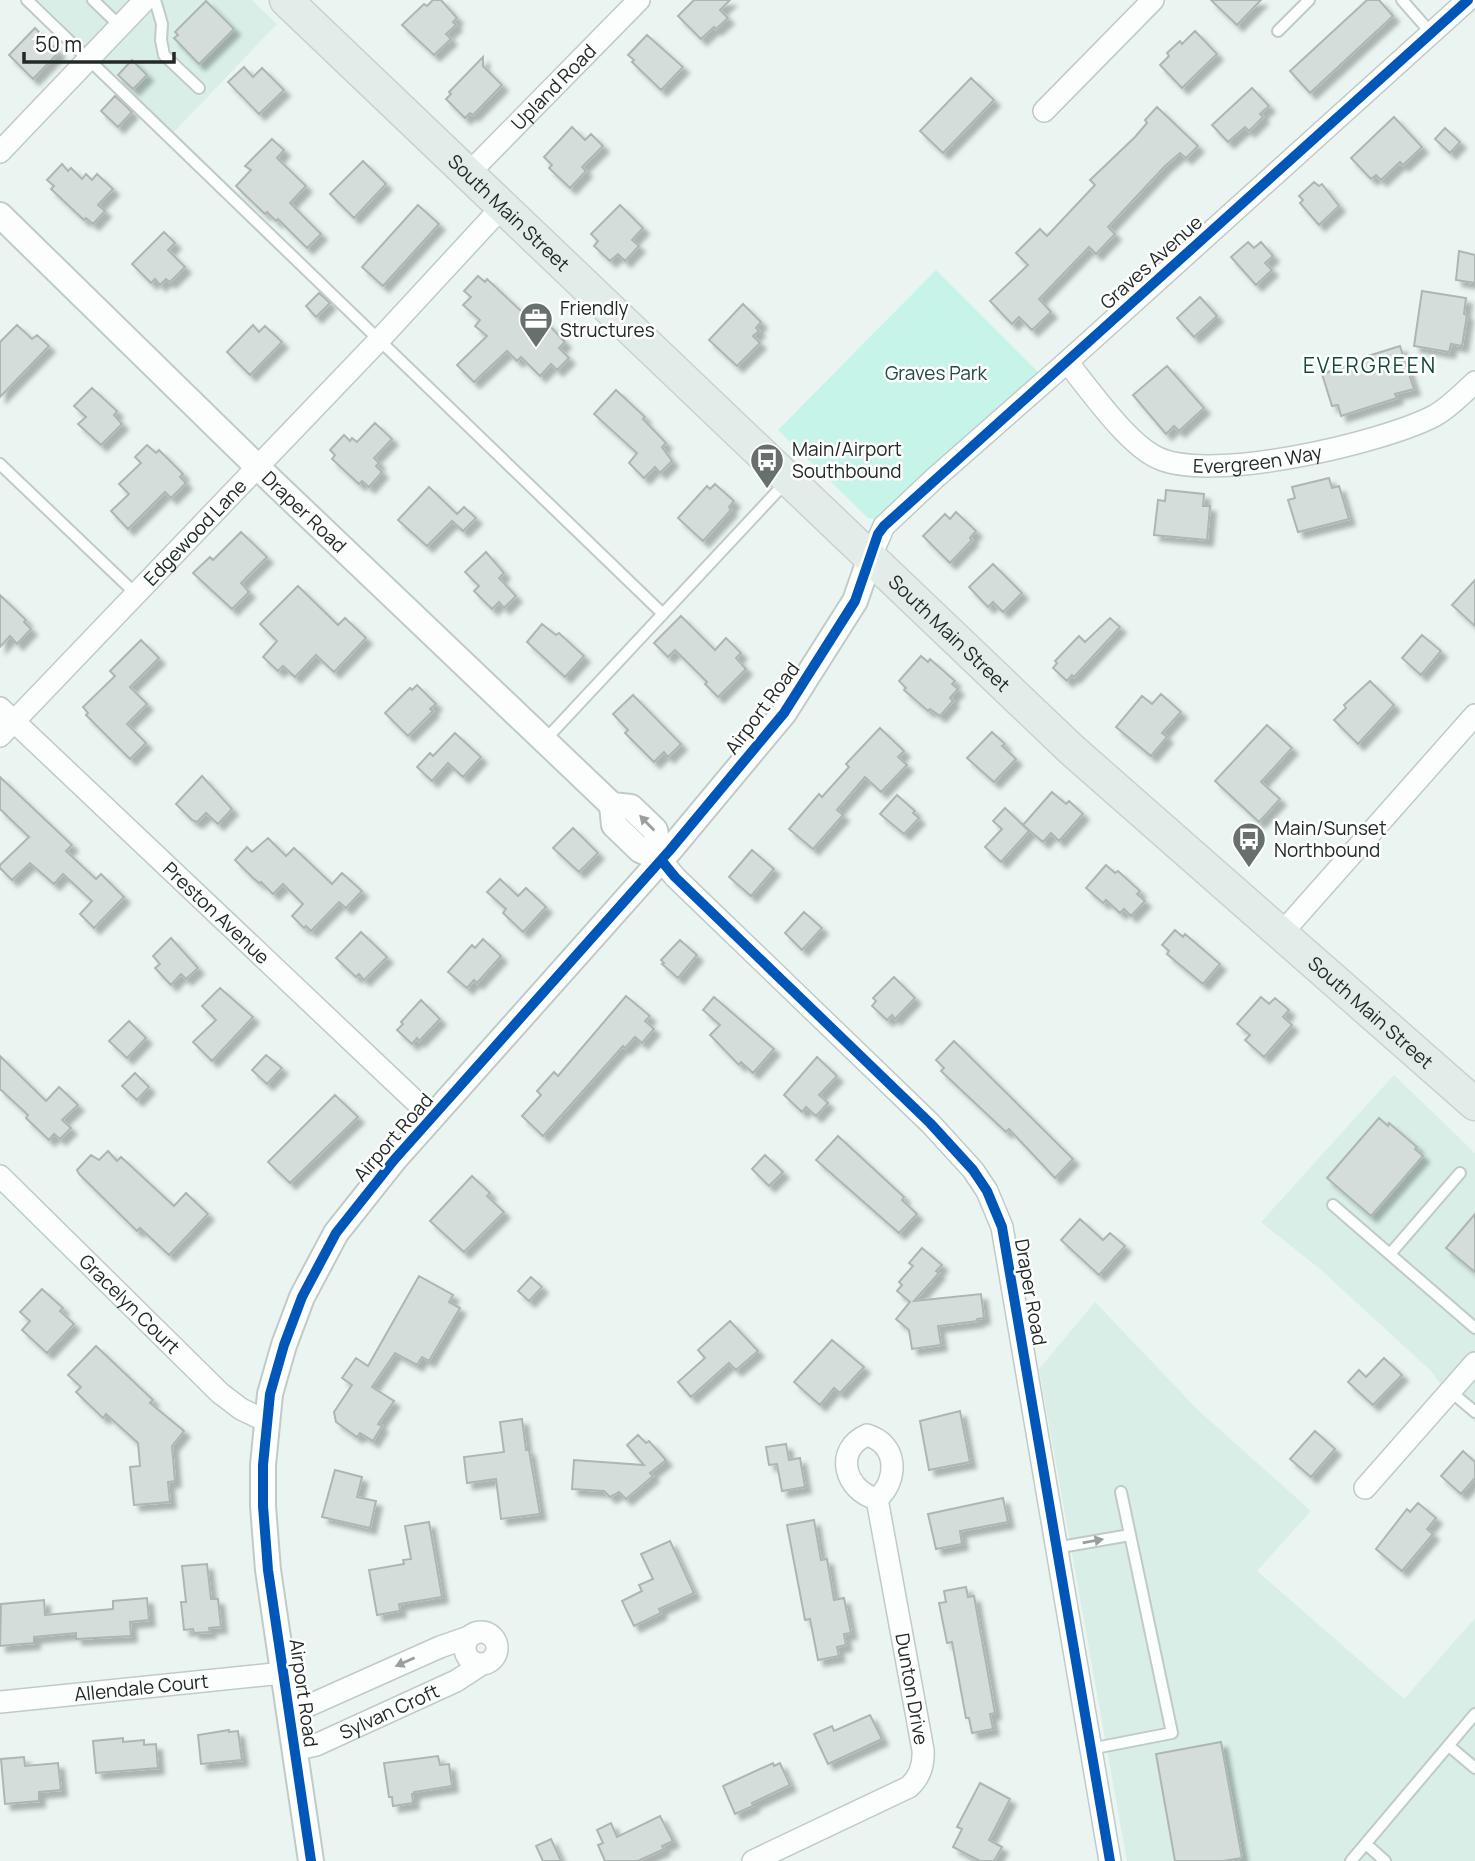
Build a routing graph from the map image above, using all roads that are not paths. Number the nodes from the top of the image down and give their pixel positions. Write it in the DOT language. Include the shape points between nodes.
graph roads {
  1 [pos="27,0"];
  2 [pos="93,0"];
  3 [pos="145,0"];
  4 [pos="155,0"];
  5 [pos="286,0"];
  6 [pos="639,0"];
  7 [pos="1153,0"];
  8 [pos="1308,0"];
  9 [pos="1402,0"];
  10 [pos="1468,0"];
  11 [pos="120,26"];
  12 [pos="1279,31"];
  13 [pos="1431,33"];
  14 [pos="89,59"];
  15 [pos="200,88"];
  16 [pos="1044,111"];
  17 [pos="0,152"];
  18 [pos="468,174"];
  19 [pos="502,207"];
  20 [pos="0,215"];
  21 [pos="380,340"];
  22 [pos="1067,362"];
  23 [pos="1475,382"];
  24 [pos="0,464"];
  25 [pos="258,467"];
  26 [pos="788,481"];
  27 [pos="870,558"];
  28 [pos="136,594"];
  29 [pos="663,614"];
  30 [pos="1475,715"];
  31 [pos="5,722"];
  32 [pos="545,740"];
  33 [pos="661,860"];
  34 [pos="1281,934"];
  35 [pos="1475,1104"];
  36 [pos="432,1117"];
  37 [pos="1460,1172"];
  38 [pos="0,1176"];
  39 [pos="1334,1205"];
  40 [pos="1390,1254"];
  41 [pos="1475,1328"];
  42 [pos="1475,1363"];
  43 [pos="1450,1391"];
  44 [pos="1475,1412"];
  45 [pos="266,1421"];
  46 [pos="1365,1488"];
  47 [pos="1121,1492"];
  48 [pos="877,1499"];
  49 [pos="1130,1535"];
  50 [pos="1055,1548"];
  51 [pos="283,1672"];
  52 [pos="0,1702"];
  53 [pos="288,1709"];
  54 [pos="1475,1714"];
  55 [pos="1449,1746"];
  56 [pos="1090,1749"];
  57 [pos="294,1750"];
  58 [pos="1475,1768"];
  59 [pos="1366,1844"];
  60 [pos="311,1861"];
  61 [pos="753,1861"];
  62 [pos="1110,1861"];
  63 [pos="1351,1861"];
  64 [pos="1385,1861"];
  1 -- 14 [label="lane"];
  2 -- 11 [label="lane"];
  3 -- 11 [label="street"];
  4 -- 15 [label="lane" via="164,55"];
  5 -- 18 [label="main road, South Main Street"];
  6 -- 18 [label="street, Upland Road"];
  7 -- 16 [label="street"];
  8 -- 12 [label="lane"];
  9 -- 13 [label="lane"];
  10 -- 13 [label="street, Graves Avenue"];
  11 -- 14 [label="street"];
  13 -- 22 [label="street, Graves Avenue"];
  14 -- 17 [label="street"];
  14 -- 21 [label="lane"];
  18 -- 19 [label="main road, South Main Street"];
  19 -- 21 [label="street, Edgewood Lane"];
  19 -- 26 [label="main road, South Main Street"];
  20 -- 25 [label="street, Draper Road"];
  21 -- 25 [label="street, Edgewood Lane"];
  21 -- 29 [label="lane"];
  22 -- 23 [label="street, Evergreen Way" via="1138,445 1183,466 1267,461 1344,446 1436,415"];
  22 -- 27 [label="street, Graves Avenue" via="884,526"];
  24 -- 28 [label="lane"];
  25 -- 28 [label="street, Edgewood Lane"];
  25 -- 32 [label="street, Draper Road"];
  26 -- 27 [label="main road, South Main Street"];
  26 -- 29 [label="lane"];
  27 -- 33 [label="street, Airport Road" via="855,601 784,713"];
  27 -- 34 [label="main road, South Main Street" via="1072,750"];
  28 -- 31 [label="street, Edgewood Lane"];
  29 -- 32 [label="lane"];
  30 -- 34 [label="street"];
  31 -- 36 [label="street, Preston Avenue"];
  32 -- 33 [label="street, Draper Road" via="612,805 631,807 654,830"];
  33 -- 36 [label="street, Airport Road"];
  33 -- 50 [label="street, Draper Road" via="930,1123 966,1160 987,1191 1002,1227 1012,1276"];
  34 -- 35 [label="main road, South Main Street"];
  36 -- 45 [label="street, Airport Road" via="336,1233 321,1260 284,1345"];
  37 -- 40 [label="lane"];
  38 -- 45 [label="street, Gracelyn Court" via="220,1393"];
  39 -- 40 [label="lane"];
  40 -- 41 [label="lane"];
  42 -- 43 [label="street"];
  43 -- 44 [label="lane"];
  43 -- 46 [label="street"];
  45 -- 51 [label="street, Airport Road" via="263,1506"];
  47 -- 49 [label="lane"];
  48 -- 61 [label="street, Dunton Drive" via="923,1750 922,1766 909,1787"];
  50 -- 49 [label="lane, one-way"];
  49 -- 56 [label="lane" via="1172,1733"];
  50 -- 56 [label="street, Draper Road"];
  51 -- 52 [label="street, Allendale Court"];
  51 -- 53 [label="street, Airport Road"];
  53 -- 57 [label="street, Airport Road"];
  57 -- 53 [label="street, Sylvan Croft, one-way" via="316,1745 456,1681 493,1658 496,1640 486,1632 474,1633 310,1705"];
  54 -- 55 [label="lane"];
  55 -- 58 [label="lane"];
  55 -- 59 [label="lane"];
  56 -- 62 [label="street, Draper Road"];
  57 -- 60 [label="street, Airport Road"];
  59 -- 63 [label="lane"];
  59 -- 64 [label="lane"];
}
